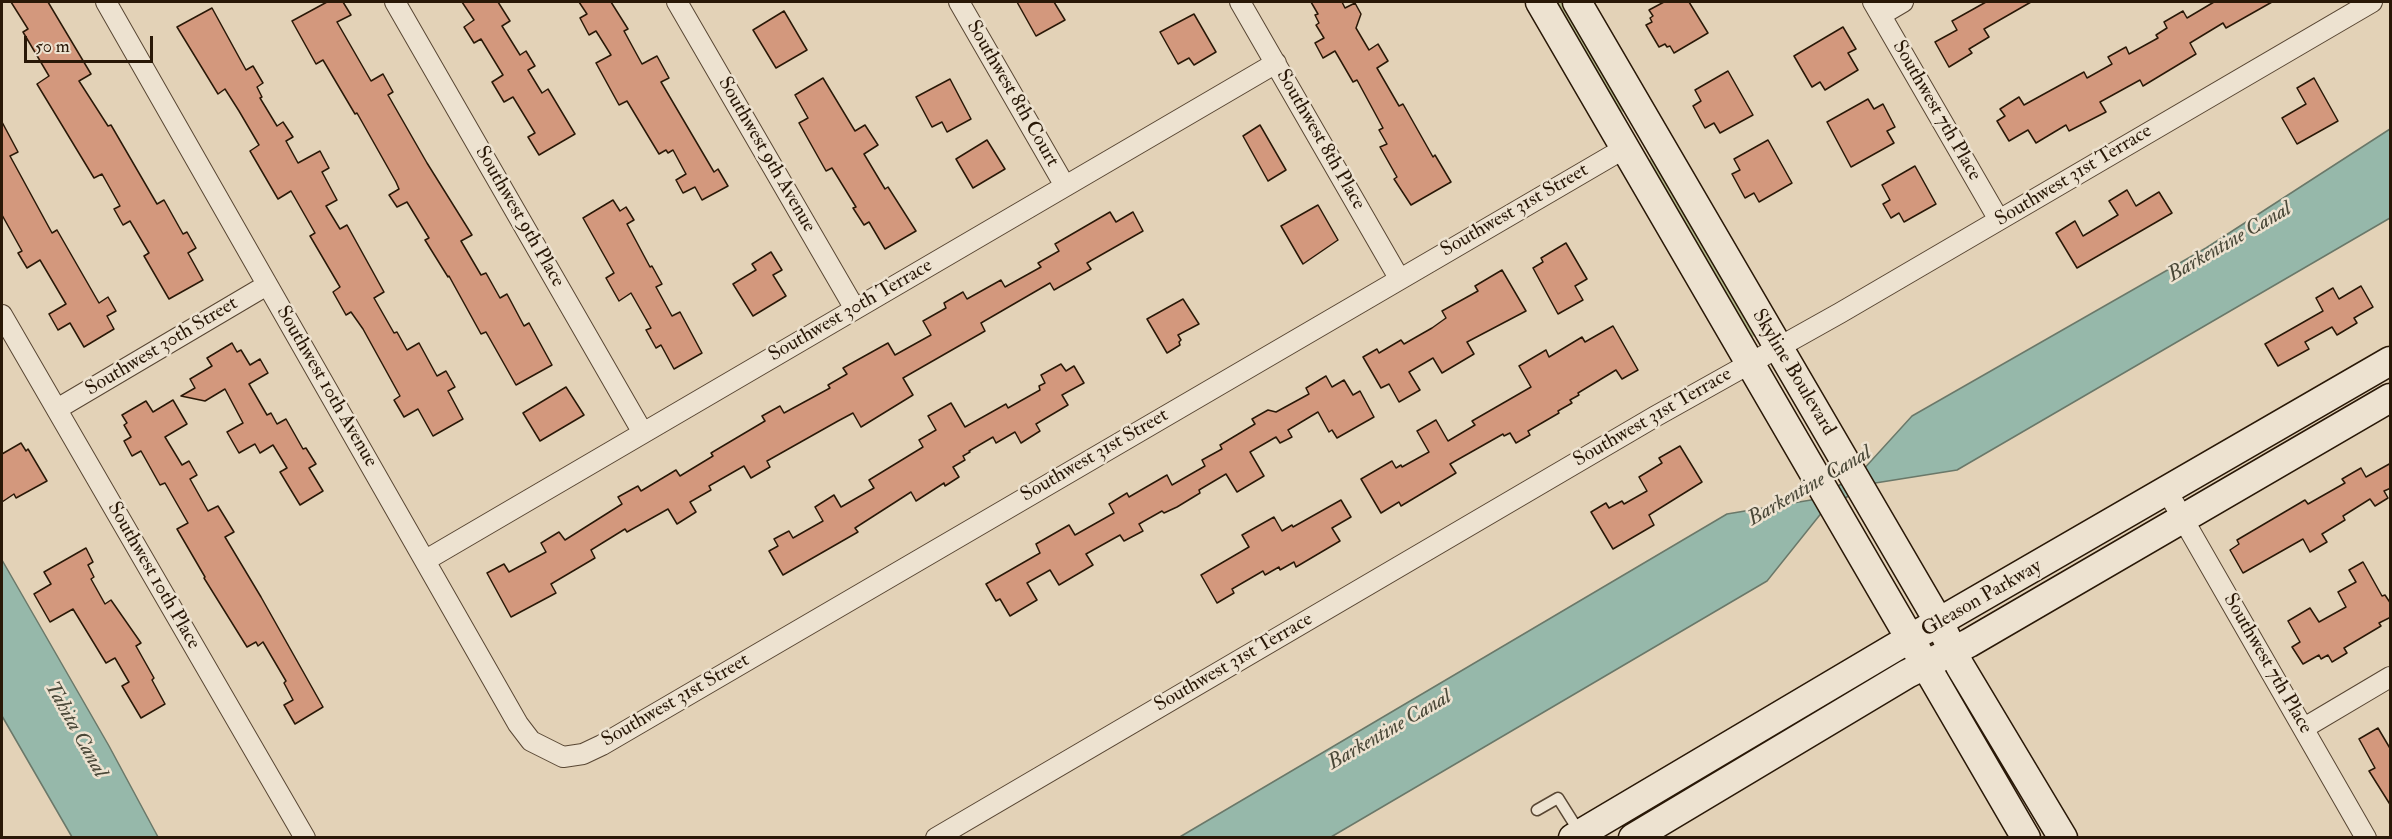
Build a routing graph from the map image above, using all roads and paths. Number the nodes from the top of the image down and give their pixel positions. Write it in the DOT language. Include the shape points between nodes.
graph roads {
  1 [pos="395,2"];
  2 [pos="677,2"];
  3 [pos="959,2"];
  4 [pos="1240,2"];
  5 [pos="1540,2"];
  6 [pos="1577,2"];
  7 [pos="1904,2"];
  8 [pos="2372,2"];
  9 [pos="113,4"];
  10 [pos="1877,8"];
  11 [pos="1276,63"];
  12 [pos="1653,132"];
  13 [pos="1625,148"];
  14 [pos="1065,186"];
  15 [pos="1999,220"];
  16 [pos="1399,278"];
  17 [pos="267,285"];
  18 [pos="855,309"];
  19 [pos="2,315"];
  20 [pos="1778,347"];
  21 [pos="2391,361"];
  22 [pos="1750,362"];
  23 [pos="2391,398"];
  24 [pos="57,409"];
  25 [pos="643,433"];
  26 [pos="2167,491"];
  27 [pos="2183,519"];
  28 [pos="426,560"];
  29 [pos="1940,624"];
  30 [pos="1912,639"];
  31 [pos="1953,651"];
  32 [pos="1926,664"];
  33 [pos="2391,677"];
  34 [pos="2304,728"];
  35 [pos="563,757"];
  36 [pos="1537,810"];
  37 [pos="1577,836"];
  38 [pos="305,837"];
  39 [pos="936,837"];
  40 [pos="1633,837"];
  41 [pos="2026,837"];
  42 [pos="2063,837"];
  43 [pos="2366,837"];
  1 -- 25 [label="street, Southwest 9th Place"];
  2 -- 18 [label="street, Southwest 9th Avenue"];
  3 -- 14 [label="street, Southwest 8th Court"];
  4 -- 11 [label="street, Southwest 8th Place"];
  5 -- 13 [label="street, Skyline Boulevard"];
  6 -- 12 [label="street, Skyline Boulevard"];
  7 -- 10 [label="street"];
  8 -- 15 [label="street, Southwest 31st Terrace"];
  9 -- 17 [label="street, Southwest 10th Avenue"];
  10 -- 15 [label="street, Southwest 7th Place"];
  11 -- 14 [label="street, Southwest 30th Terrace"];
  11 -- 16 [label="street, Southwest 8th Place"];
  12 -- 13 [label="street"];
  12 -- 20 [label="street, Skyline Boulevard"];
  13 -- 16 [label="street, Southwest 31st Street"];
  13 -- 22 [label="street, Skyline Boulevard"];
  14 -- 18 [label="street, Southwest 30th Terrace"];
  15 -- 20 [label="street, Southwest 31st Terrace"];
  16 -- 35 [label="street, Southwest 31st Street" via="602,745 583,754"];
  17 -- 24 [label="street, Southwest 30th Street"];
  17 -- 28 [label="street, Southwest 10th Avenue"];
  18 -- 25 [label="street, Southwest 30th Terrace"];
  19 -- 24 [label="street, Southwest 10th Place"];
  20 -- 22 [label="street, Southwest 31st Terrace"];
  20 -- 29 [label="street, Skyline Boulevard"];
  21 -- 26 [label="street, Gleason Parkway"];
  22 -- 30 [label="street, Skyline Boulevard"];
  22 -- 39 [label="street, Southwest 31st Terrace"];
  23 -- 27 [label="street, Gleason Parkway"];
  24 -- 38 [label="street, Southwest 10th Place"];
  25 -- 28 [label="street, Southwest 30th Terrace"];
  26 -- 27 [label="street, Southwest 7th Place"];
  26 -- 29 [label="street, Gleason Parkway"];
  27 -- 31 [label="street, Gleason Parkway"];
  27 -- 34 [label="street, Southwest 7th Place"];
  28 -- 35 [label="street, Southwest 10th Avenue" via="518,724 531,741"];
  29 -- 30 [label="street, Gleason Parkway"];
  29 -- 31 [label="street, Skyline Boulevard"];
  30 -- 32 [label="street, Skyline Boulevard"];
  30 -- 37 [label="street, Gleason Parkway"];
  31 -- 32 [label="street, Gleason Parkway"];
  31 -- 42 [label="street, Skyline Boulevard"];
  32 -- 40 [label="street, Gleason Parkway"];
  32 -- 41 [label="street, Skyline Boulevard"];
  33 -- 34 [label="street"];
  34 -- 43 [label="street, Southwest 7th Place"];
  36 -- 37 [label="lane" via="1558,798"];
}
